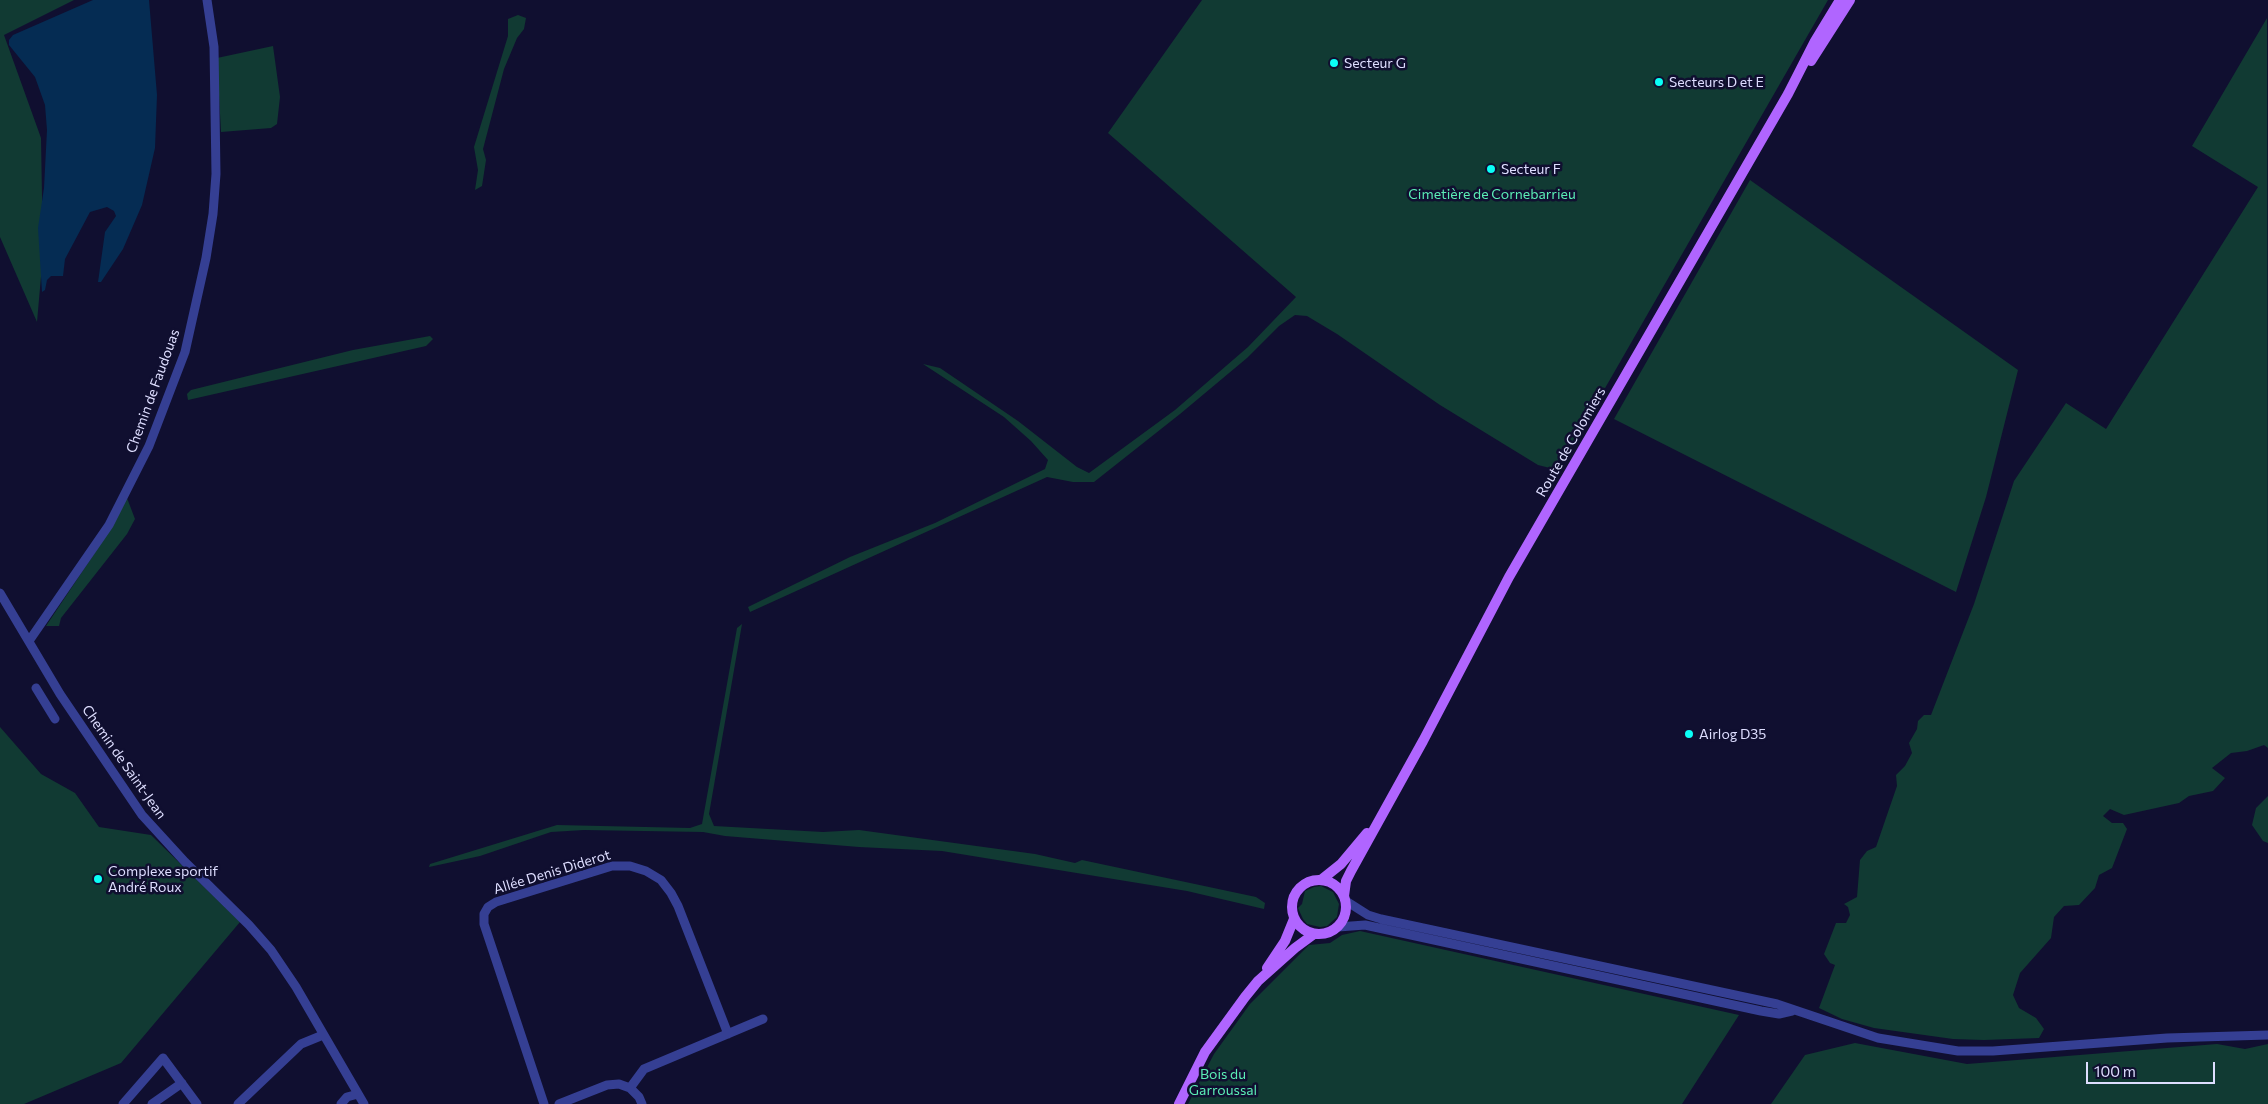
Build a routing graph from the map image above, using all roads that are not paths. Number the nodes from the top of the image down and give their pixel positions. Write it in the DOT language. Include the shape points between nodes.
graph roads {
  1 [pos="207,0"];
  2 [pos="1840,0"];
  3 [pos="1850,0"];
  4 [pos="1788,94"];
  5 [pos="0,593"];
  6 [pos="29,641"];
  7 [pos="36,688"];
  8 [pos="60,694"];
  9 [pos="45,704"];
  10 [pos="55,719"];
  11 [pos="1386,808"];
  12 [pos="1321,880"];
  13 [pos="1345,898"];
  14 [pos="1294,919"];
  15 [pos="1338,927"];
  16 [pos="1314,934"];
  17 [pos="1258,982"];
  18 [pos="1792,1011"];
  19 [pos="763,1019"];
  20 [pos="728,1034"];
  21 [pos="323,1035"];
  22 [pos="2268,1035"];
  23 [pos="182,1083"];
  24 [pos="630,1088"];
  25 [pos="358,1094"];
  26 [pos="123,1104"];
  27 [pos="152,1104"];
  28 [pos="197,1104"];
  29 [pos="238,1104"];
  30 [pos="340,1104"];
  31 [pos="364,1104"];
  32 [pos="544,1104"];
  33 [pos="559,1104"];
  34 [pos="642,1104"];
  35 [pos="1179,1104"];
  1 -- 6 [label="street, Chemin de Faudouas" via="214,47 216,182 206,258 185,352 149,446 118,508"];
  2 -- 4 [label="main road, Route de Colomiers"];
  3 -- 4 [label="main road, Route de Colomiers"];
  4 -- 11 [label="main road, Route de Colomiers" via="1509,576"];
  5 -- 6 [label="street, Chemin de Saint-Jean"];
  6 -- 8 [label="street, Chemin de Saint-Jean"];
  7 -- 9 [label="street"];
  8 -- 9 [label="street"];
  8 -- 21 [label="street, Chemin de Saint-Jean" via="142,815 270,950"];
  9 -- 10 [label="street"];
  11 -- 12 [label="main road, Route de Colomiers" via="1342,864"];
  11 -- 13 [label="main road, Route de Colomiers" via="1346,881"];
  12 -- 13 [label="main road" via="1338,888"];
  12 -- 14 [label="main road" via="1303,885 1296,892 1292,900"];
  13 -- 15 [label="main road" via="1346,912"];
  13 -- 18 [label="street" via="1368,915 1381,919 1777,1004"];
  14 -- 16 [label="main road" via="1302,929"];
  14 -- 17 [label="main road" via="1285,941"];
  15 -- 16 [label="main road" via="1331,932"];
  15 -- 18 [label="street" via="1365,925 1761,1011 1779,1014"];
  16 -- 17 [label="main road"];
  17 -- 35 [label="main road" via="1204,1052"];
  18 -- 22 [label="street" via="1887,1040 1973,1052 2167,1038"];
  19 -- 20 [label="street"];
  20 -- 24 [label="street" via="644,1069"];
  20 -- 32 [label="street, Allée Denis Diderot" via="671,892 661,880 646,871 630,866 612,866 496,902 484,914 484,924"];
  21 -- 25 [label="street, Chemin de Saint-Jean"];
  21 -- 29 [label="street" via="301,1044"];
  23 -- 26 [label="street" via="163,1058"];
  23 -- 27 [label="street"];
  23 -- 28 [label="street"];
  24 -- 33 [label="street" via="620,1084 606,1085"];
  24 -- 34 [label="street"];
  25 -- 30 [label="street" via="347,1097"];
  25 -- 31 [label="street, Chemin de Saint-Jean"];
}
